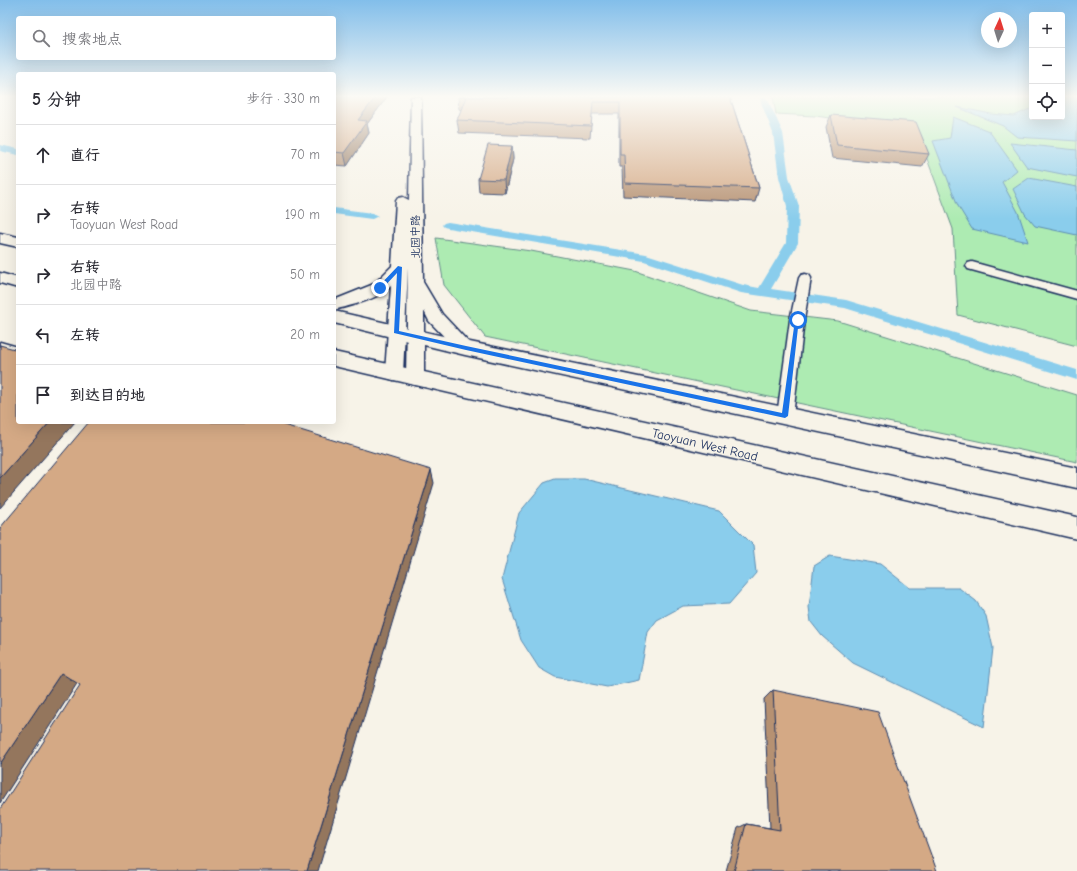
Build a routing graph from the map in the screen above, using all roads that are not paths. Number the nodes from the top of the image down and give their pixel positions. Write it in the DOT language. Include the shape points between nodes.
graph roads {
  1 [pos="406,138"];
  2 [pos="416,138"];
  3 [pos="0,238"];
  4 [pos="16,242"];
  5 [pos="972,266"];
  6 [pos="400,267"];
  7 [pos="0,278"];
  8 [pos="806,278"];
  9 [pos="415,281"];
  10 [pos="16,282"];
  11 [pos="1077,295"];
  12 [pos="336,304"];
  13 [pos="336,317"];
  14 [pos="406,334"];
  15 [pos="0,344"];
  16 [pos="16,348"];
  17 [pos="466,348"];
  18 [pos="336,359"];
  19 [pos="405,376"];
  20 [pos="785,416"];
  21 [pos="1077,478"];
  22 [pos="1077,528"];
  1 -- 6 [label="street, 北园中路"];
  2 -- 9 [label="street, 北园中路"];
  3 -- 4 [label="main road"];
  5 -- 11 [label="street"];
  6 -- 12 [label="street" via="380,288"];
  6 -- 14 [label="street, 北园中路"];
  7 -- 10 [label="main road"];
  8 -- 20 [label="street"];
  9 -- 14 [label="street, 北园中路"];
  9 -- 17 [label="street" via="434,317"];
  13 -- 14 [label="main road"];
  14 -- 17 [label="main road"];
  14 -- 19 [label="street, 北园中路"];
  14 -- 19 [label="street, 北园中路"];
  15 -- 16 [label="lane"];
  17 -- 20 [label="main road"];
  18 -- 19 [label="main road, Taoyuan West Road"];
  19 -- 22 [label="main road, Taoyuan West Road"];
  20 -- 21 [label="main road"];
}
